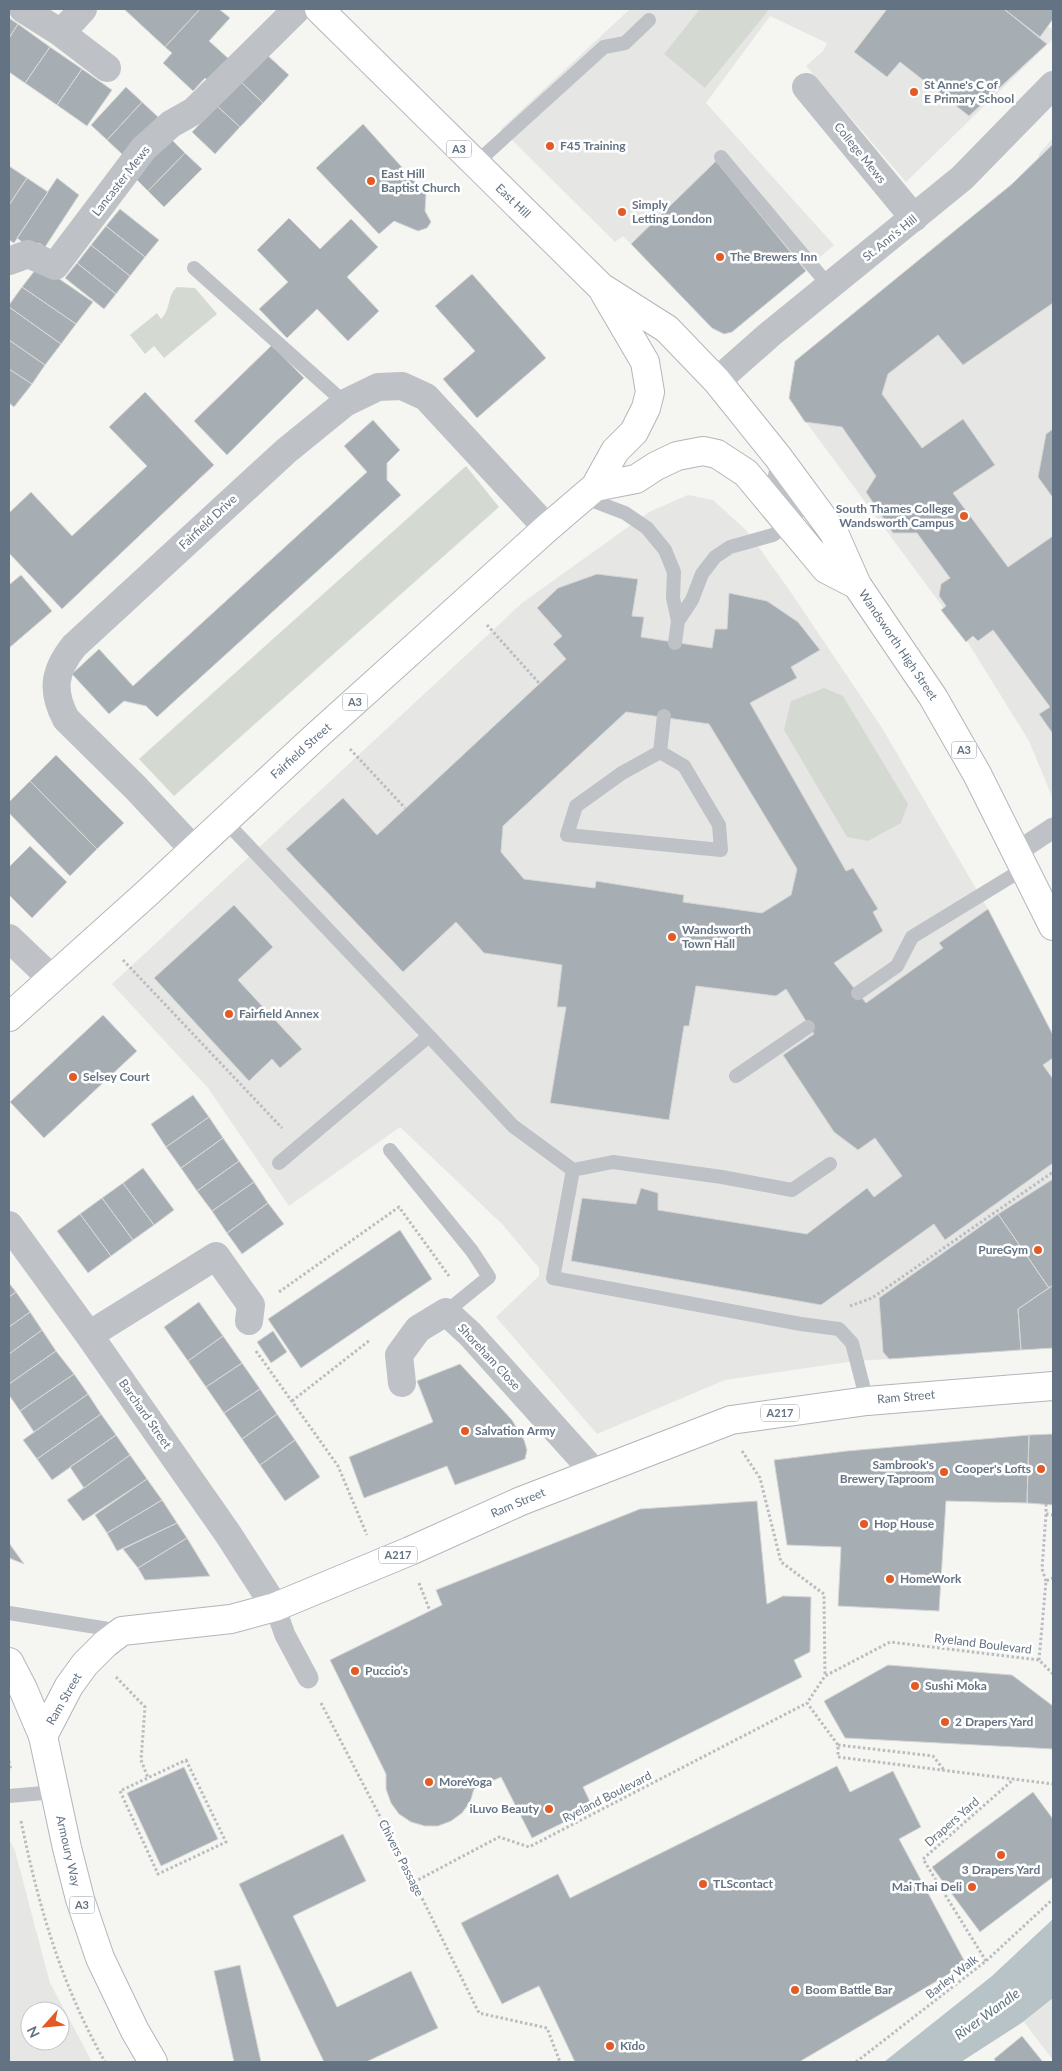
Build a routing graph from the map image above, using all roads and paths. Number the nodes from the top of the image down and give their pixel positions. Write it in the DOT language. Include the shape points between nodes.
graph roads {
  1 [pos="23,9"];
  2 [pos="83,9"];
  3 [pos="297,9"];
  4 [pos="319,9"];
  5 [pos="649,20"];
  6 [pos="61,33"];
  7 [pos="106,68"];
  8 [pos="1053,85"];
  9 [pos="806,87"];
  10 [pos="721,157"];
  11 [pos="475,164"];
  12 [pos="914,218"];
  13 [pos="9,261"];
  14 [pos="194,268"];
  15 [pos="829,286"];
  16 [pos="601,287"];
  17 [pos="717,381"];
  18 [pos="345,403"];
  19 [pos="778,457"];
  20 [pos="589,492"];
  21 [pos="790,524"];
  22 [pos="547,528"];
  23 [pos="857,585"];
  24 [pos="678,621"];
  25 [pos="485,623"];
  26 [pos="675,643"];
  27 [pos="539,683"];
  28 [pos="664,716"];
  29 [pos="350,749"];
  30 [pos="660,752"];
  31 [pos="405,808"];
  32 [pos="225,820"];
  33 [pos="1053,828"];
  34 [pos="194,850"];
  35 [pos="1021,860"];
  36 [pos="1053,926"];
  37 [pos="9,938"];
  38 [pos="123,960"];
  39 [pos="52,979"];
  40 [pos="858,993"];
  41 [pos="9,1017"];
  42 [pos="808,1027"];
  43 [pos="429,1036"];
  44 [pos="736,1076"];
  45 [pos="300,1146"];
  46 [pos="390,1150"];
  47 [pos="280,1163"];
  48 [pos="830,1164"];
  49 [pos="573,1170"];
  50 [pos="1053,1172"];
  51 [pos="9,1225"];
  52 [pos="452,1280"];
  53 [pos="446,1312"];
  54 [pos="250,1313"];
  55 [pos="801,1324"];
  56 [pos="89,1335"];
  57 [pos="399,1355"];
  58 [pos="402,1383"];
  59 [pos="1053,1386"];
  60 [pos="867,1401"];
  61 [pos="292,1402"];
  62 [pos="732,1420"];
  63 [pos="594,1472"];
  64 [pos="1046,1504"];
  65 [pos="1046,1514"];
  66 [pos="1053,1515"];
  67 [pos="380,1562"];
  68 [pos="1053,1578"];
  69 [pos="1046,1581"];
  70 [pos="274,1607"];
  71 [pos="9,1613"];
  72 [pos="122,1631"];
  73 [pos="1038,1660"];
  74 [pos="9,1662"];
  75 [pos="1053,1674"];
  76 [pos="114,1676"];
  77 [pos="825,1676"];
  78 [pos="308,1678"];
  79 [pos="808,1703"];
  80 [pos="43,1736"];
  81 [pos="838,1745"];
  82 [pos="9,1761"];
  83 [pos="944,1771"];
  84 [pos="148,1778"];
  85 [pos="1014,1779"];
  86 [pos="1053,1784"];
  87 [pos="55,1792"];
  88 [pos="12,1795"];
  89 [pos="414,1882"];
  90 [pos="1053,1899"];
  91 [pos="986,1961"];
  92 [pos="105,2062"];
  93 [pos="153,2062"];
  94 [pos="560,2062"];
  95 [pos="856,2062"];
  1 -- 6 [label="street"];
  2 -- 6 [label="street"];
  3 -- 13 [label="street, Lancaster Mews" via="194,111 171,124 144,148 56,266 28,254"];
  4 -- 11 [label="main road, East Hill / A3"];
  5 -- 11 [label="lane" via="625,43 604,48"];
  6 -- 7 [label="street"];
  8 -- 12 [label="street, St. Ann's Hill" via="962,178"];
  9 -- 12 [label="street, College Mews"];
  10 -- 15 [label="lane"];
  11 -- 16 [label="main road, East Hill / A3"];
  12 -- 15 [label="street, St. Ann's Hill"];
  14 -- 18 [label="lane"];
  15 -- 17 [label="street, St. Ann's Hill"];
  16 -- 17 [label="main road, East Hill / A3" via="667,329"];
  16 -- 20 [label="main road, A3" via="645,362 650,392 634,432 615,451"];
  17 -- 19 [label="main road, Wandsworth High Street / A3"];
  18 -- 22 [label="street, Fairfield Drive" via="378,387 402,386 426,397"];
  18 -- 34 [label="street, Fairfield Drive" via="286,451 74,646 64,658 57,676 55,691 66,719"];
  19 -- 21 [label="lane" via="775,476 796,509 796,519"];
  19 -- 23 [label="main road, Wandsworth High Street / A3" via="834,532"];
  20 -- 21 [label="main road, A3" via="636,479 676,456 703,451 717,454 746,473"];
  20 -- 22 [label="main road, Fairfield Street / A3"];
  20 -- 24 [label="lane" via="647,528 665,550 674,572 673,598"];
  21 -- 23 [label="main road, A3" via="826,569"];
  21 -- 24 [label="lane" via="766,538 730,547 715,557 702,574 692,600"];
  22 -- 32 [label="main road, Fairfield Street / A3"];
  23 -- 35 [label="main road, Wandsworth High Street / A3" via="933,698 978,774"];
  24 -- 26 [label="lane"];
  25 -- 27 [label="path"];
  28 -- 30 [label="lane"];
  29 -- 31 [label="path"];
  30 -- 30 [label="lane" via="684,766 719,825 722,850 566,835 576,806"];
  32 -- 34 [label="main road, Fairfield Street / A3"];
  32 -- 43 [label="lane"];
  33 -- 35 [label="street"];
  34 -- 39 [label="main road, Fairfield Street / A3"];
  35 -- 36 [label="main road, Wandsworth High Street / A3"];
  35 -- 40 [label="lane" via="912,937 897,966"];
  37 -- 39 [label="street"];
  38 -- 45 [label="path"];
  39 -- 41 [label="main road, Fairfield Street / A3"];
  42 -- 44 [label="lane"];
  43 -- 45 [label="lane"];
  43 -- 49 [label="lane" via="513,1126"];
  45 -- 47 [label="lane"];
  46 -- 53 [label="lane" via="472,1251 489,1277"];
  48 -- 49 [label="lane" via="792,1190 613,1162"];
  49 -- 55 [label="lane" via="553,1278"];
  50 -- 55 [label="path" via="872,1298"];
  51 -- 56 [label="street, Barchard Street"];
  52 -- 54 [label="path" via="400,1207"];
  53 -- 57 [label="street" via="418,1329"];
  53 -- 63 [label="street, Shoreham Close" via="470,1334"];
  54 -- 56 [label="street" via="216,1256"];
  54 -- 61 [label="path" via="243,1332"];
  55 -- 60 [label="lane" via="839,1329 852,1343"];
  56 -- 70 [label="street, Barchard Street" via="228,1534"];
  57 -- 58 [label="street"];
  57 -- 61 [label="path" via="372,1339"];
  59 -- 60 [label="main road, Ram Street / A217"];
  60 -- 62 [label="main road, Ram Street / A217"];
  61 -- 67 [label="path" via="338,1466"];
  62 -- 63 [label="main road, Ram Street / A217"];
  62 -- 77 [label="path" via="741,1450 760,1478 781,1562 824,1594"];
  63 -- 67 [label="main road, Ram Street / A217"];
  64 -- 65 [label="path"];
  65 -- 66 [label="path"];
  65 -- 69 [label="path" via="1042,1569"];
  67 -- 70 [label="main road, Ram Street / A217"];
  68 -- 69 [label="path"];
  69 -- 73 [label="path"];
  70 -- 72 [label="main road, Ram Street / A217" via="230,1619"];
  70 -- 78 [label="street"];
  71 -- 72 [label="lane"];
  72 -- 80 [label="main road, Ram Street" via="105,1644 74,1679"];
  73 -- 75 [label="path, Ryeland Boulevard"];
  73 -- 77 [label="path, Ryeland Boulevard" via="890,1642"];
  74 -- 80 [label="main road, Armoury Way / A3"];
  76 -- 84 [label="path" via="145,1708 141,1760"];
  77 -- 79 [label="path"];
  78 -- 89 [label="path, Chivers Passage"];
  79 -- 81 [label="path"];
  79 -- 89 [label="path, Ryeland Boulevard" via="529,1847 499,1837"];
  80 -- 87 [label="main road, Armoury Way / A3"];
  81 -- 83 [label="path" via="933,1756"];
  81 -- 83 [label="path" via="838,1757"];
  82 -- 88 [label="path"];
  83 -- 85 [label="path"];
  84 -- 84 [label="path" via="186,1760 226,1842 158,1874 120,1792"];
  85 -- 86 [label="path"];
  85 -- 91 [label="path, Drapers Yard" via="923,1858"];
  87 -- 88 [label="lane"];
  87 -- 93 [label="main road, Armoury Way / A3" via="80,1899 100,1958"];
  88 -- 92 [label="path" via="51,1945 84,2025"];
  89 -- 94 [label="path, Chivers Passage" via="479,2014 547,2028"];
  90 -- 91 [label="path, Barley Walk"];
  91 -- 95 [label="path, Barley Walk"];
}
